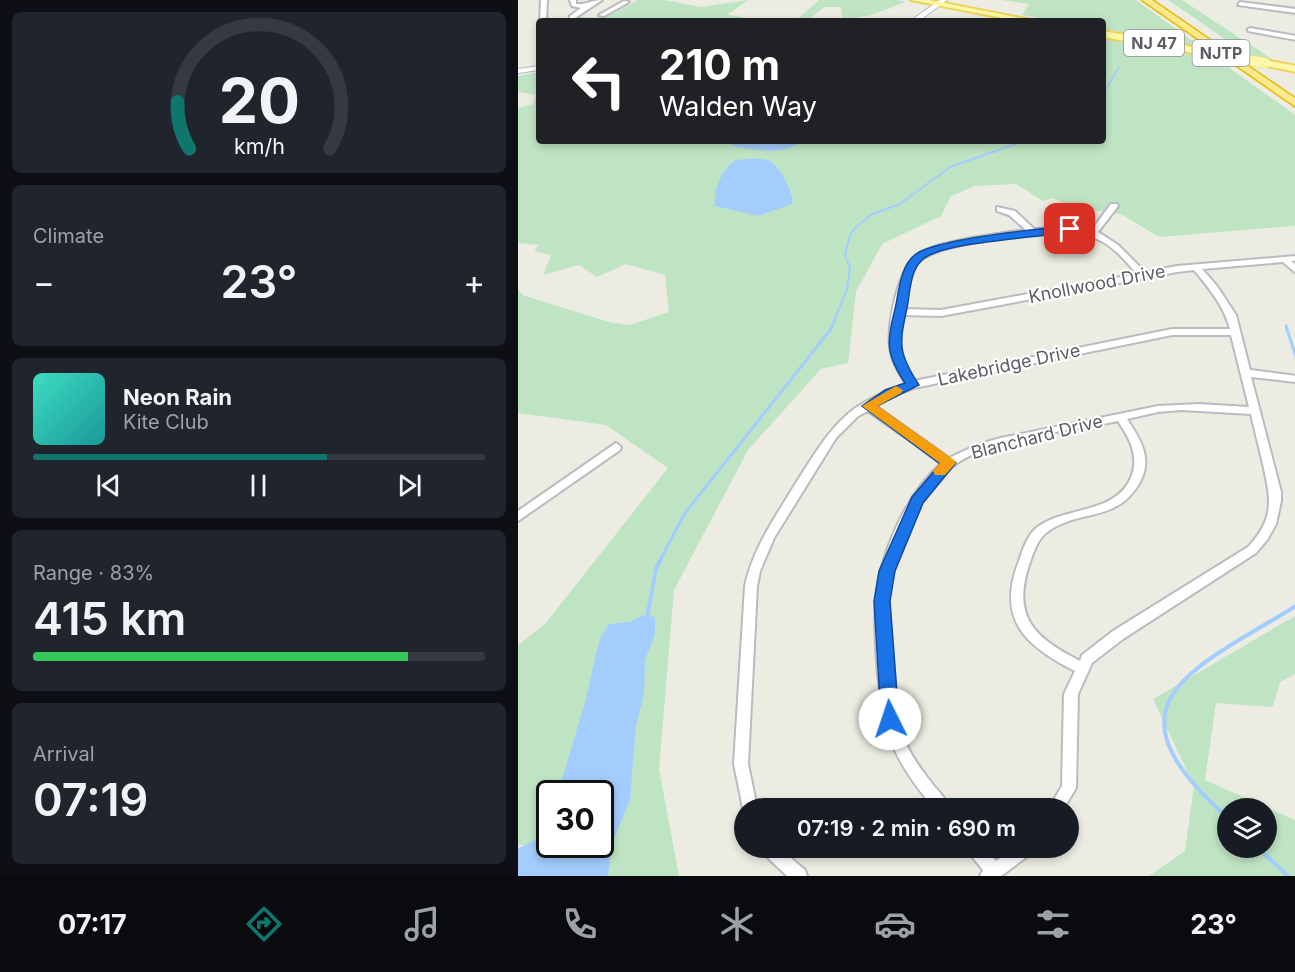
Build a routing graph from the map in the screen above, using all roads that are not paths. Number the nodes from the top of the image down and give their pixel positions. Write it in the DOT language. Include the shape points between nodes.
graph roads {
  1 [pos="544,0"];
  2 [pos="573,0"];
  3 [pos="599,0"];
  4 [pos="610,0"];
  5 [pos="915,0"];
  6 [pos="1146,0"];
  7 [pos="1157,0"];
  8 [pos="628,1"];
  9 [pos="942,2"];
  10 [pos="1240,4"];
  11 [pos="586,7"];
  12 [pos="1295,11"];
  13 [pos="602,15"];
  14 [pos="542,18"];
  15 [pos="572,18"];
  16 [pos="918,18"];
  17 [pos="1018,18"];
  18 [pos="1250,30"];
  19 [pos="1106,35"];
  20 [pos="1295,38"];
  21 [pos="536,68"];
  22 [pos="1295,69"];
  23 [pos="518,71"];
  24 [pos="1295,96"];
  25 [pos="1295,104"];
  26 [pos="1114,206"];
  27 [pos="1000,209"];
  28 [pos="1032,232"];
  29 [pos="1093,233"];
  30 [pos="1295,258"];
  31 [pos="1285,259"];
  32 [pos="1196,267"];
  33 [pos="1295,271"];
  34 [pos="1143,276"];
  35 [pos="899,312"];
  36 [pos="1236,332"];
  37 [pos="1245,373"];
  38 [pos="1295,379"];
  39 [pos="912,385"];
  40 [pos="868,406"];
  41 [pos="1254,411"];
  42 [pos="1121,417"];
  43 [pos="616,447"];
  44 [pos="949,463"];
  45 [pos="518,501"];
  46 [pos="530,508"];
  47 [pos="518,517"];
  48 [pos="1081,668"];
  49 [pos="748,798"];
  50 [pos="935,798"];
  51 [pos="1062,798"];
  52 [pos="779,858"];
  53 [pos="981,858"];
  54 [pos="1014,858"];
  55 [pos="992,874"];
  56 [pos="799,876"];
  1 -- 14 [label="street"];
  2 -- 11 [label="street" via="574,5"];
  3 -- 11 [label="street"];
  4 -- 8 [label="street"];
  5 -- 9 [label="main road"];
  6 -- 25 [label="highway, NJTP"];
  7 -- 24 [label="highway, NJTP"];
  8 -- 13 [label="street"];
  9 -- 16 [label="street"];
  9 -- 17 [label="main road"];
  10 -- 12 [label="street"];
  11 -- 15 [label="street"];
  18 -- 20 [label="street"];
  19 -- 22 [label="main road, NJ 47, bridge"];
  21 -- 23 [label="street"];
  26 -- 29 [label="street"];
  27 -- 28 [label="street" via="1012,213"];
  28 -- 29 [label="street" via="1070,229"];
  28 -- 35 [label="street" via="941,248 919,257 909,270"];
  29 -- 34 [label="street" via="1117,246"];
  30 -- 31 [label="street, Knollwood Drive"];
  31 -- 32 [label="street, Knollwood Drive"];
  31 -- 33 [label="street"];
  32 -- 34 [label="street, Knollwood Drive"];
  32 -- 36 [label="street" via="1226,307"];
  34 -- 35 [label="street, Knollwood Drive" via="941,313"];
  35 -- 39 [label="street" via="895,352"];
  36 -- 37 [label="street"];
  36 -- 39 [label="street, Lakebridge Drive" via="1172,332"];
  37 -- 38 [label="street"];
  37 -- 41 [label="street"];
  39 -- 40 [label="street, Lakebridge Drive"];
  40 -- 44 [label="street"];
  40 -- 49 [label="street, Lakebridge Drive" via="832,435 769,537 754,571 741,764"];
  41 -- 42 [label="street, Blanchard Drive" via="1182,407"];
  41 -- 48 [label="street" via="1276,507 1262,540 1097,649"];
  42 -- 44 [label="street, Blanchard Drive" via="983,447"];
  42 -- 48 [label="street" via="1141,452 1142,465 1131,492 1110,506 1044,528 1035,536 1016,583 1015,602 1021,621 1035,640 1053,656"];
  43 -- 46 [label="street"];
  44 -- 50 [label="street, Blanchard Drive" via="917,501 887,571 882,601 890,719 912,769"];
  45 -- 46 [label="street"];
  46 -- 47 [label="street"];
  48 -- 51 [label="street" via="1071,694 1069,788"];
  52 -- 56 [label="street"];
  53 -- 55 [label="street"];
  54 -- 55 [label="street"];
}
